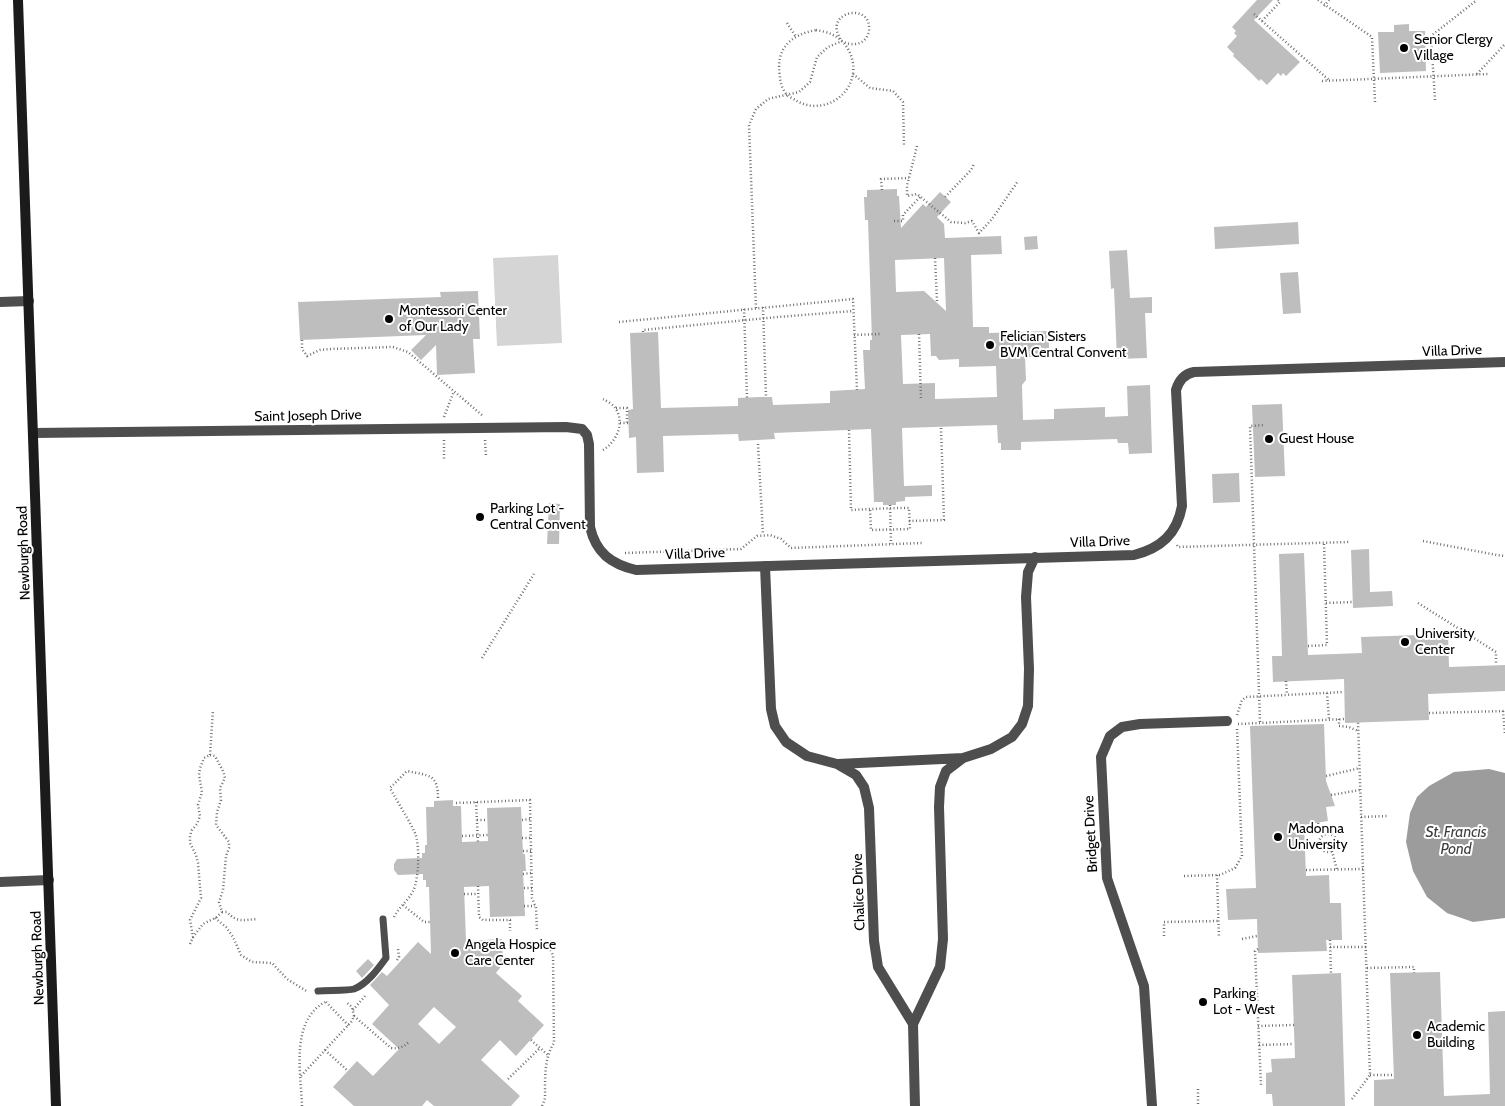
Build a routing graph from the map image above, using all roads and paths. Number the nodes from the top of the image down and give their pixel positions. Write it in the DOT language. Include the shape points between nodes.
graph roads {
  1 [pos="18,0"];
  2 [pos="1278,0"];
  3 [pos="1318,0"];
  4 [pos="1329,0"];
  5 [pos="1476,0"];
  6 [pos="1324,6"];
  7 [pos="1254,14"];
  8 [pos="1262,21"];
  9 [pos="788,23"];
  10 [pos="796,36"];
  11 [pos="842,41"];
  12 [pos="1505,44"];
  13 [pos="853,74"];
  14 [pos="1477,74"];
  15 [pos="1488,74"];
  16 [pos="1434,76"];
  17 [pos="1374,79"];
  18 [pos="1322,81"];
  19 [pos="1330,81"];
  20 [pos="786,95"];
  21 [pos="1435,100"];
  22 [pos="1375,102"];
  23 [pos="904,145"];
  24 [pos="917,146"];
  25 [pos="974,164"];
  26 [pos="909,178"];
  27 [pos="1018,181"];
  28 [pos="882,190"];
  29 [pos="920,197"];
  30 [pos="945,197"];
  31 [pos="894,221"];
  32 [pos="935,258"];
  33 [pos="29,301"];
  34 [pos="937,301"];
  35 [pos="0,302"];
  36 [pos="756,308"];
  37 [pos="763,308"];
  38 [pos="744,309"];
  39 [pos="854,311"];
  40 [pos="763,318"];
  41 [pos="744,320"];
  42 [pos="619,322"];
  43 [pos="643,332"];
  44 [pos="880,334"];
  45 [pos="919,334"];
  46 [pos="854,335"];
  47 [pos="302,340"];
  48 [pos="1505,362"];
  49 [pos="856,390"];
  50 [pos="766,397"];
  51 [pos="747,398"];
  52 [pos="603,399"];
  53 [pos="921,399"];
  54 [pos="616,408"];
  55 [pos="620,424"];
  56 [pos="1264,425"];
  57 [pos="940,427"];
  58 [pos="485,428"];
  59 [pos="849,430"];
  60 [pos="33,433"];
  61 [pos="758,444"];
  62 [pos="603,450"];
  63 [pos="486,457"];
  64 [pos="890,507"];
  65 [pos="870,509"];
  66 [pos="909,521"];
  67 [pos="890,529"];
  68 [pos="762,535"];
  69 [pos="1169,536"];
  70 [pos="1423,541"];
  71 [pos="1349,542"];
  72 [pos="922,543"];
  73 [pos="891,544"];
  74 [pos="1324,544"];
  75 [pos="1254,545"];
  76 [pos="602,553"];
  77 [pos="1505,556"];
  78 [pos="1035,557"];
  79 [pos="766,566"];
  80 [pos="534,574"];
  81 [pos="1353,602"];
  82 [pos="1326,603"];
  83 [pos="1418,604"];
  84 [pos="1308,646"];
  85 [pos="482,658"];
  86 [pos="1496,666"];
  87 [pos="1286,681"];
  88 [pos="1344,692"];
  89 [pos="1327,693"];
  90 [pos="1287,695"];
  91 [pos="1260,697"];
  92 [pos="213,710"];
  93 [pos="1504,711"];
  94 [pos="1429,713"];
  95 [pos="1329,719"];
  96 [pos="1339,719"];
  97 [pos="1345,719"];
  98 [pos="1232,722"];
  99 [pos="1260,722"];
  100 [pos="1358,722"];
  101 [pos="1358,731"];
  102 [pos="1505,734"];
  103 [pos="210,755"];
  104 [pos="962,758"];
  105 [pos="837,764"];
  106 [pos="1360,768"];
  107 [pos="1326,776"];
  108 [pos="1360,790"];
  109 [pos="1331,795"];
  110 [pos="438,799"];
  111 [pos="476,802"];
  112 [pos="456,803"];
  113 [pos="1388,816"];
  114 [pos="1361,817"];
  115 [pos="477,820"];
  116 [pos="487,820"];
  117 [pos="522,820"];
  118 [pos="530,820"];
  119 [pos="1318,823"];
  120 [pos="477,835"];
  121 [pos="488,835"];
  122 [pos="462,836"];
  123 [pos="1324,836"];
  124 [pos="522,838"];
  125 [pos="531,838"];
  126 [pos="478,842"];
  127 [pos="523,851"];
  128 [pos="531,851"];
  129 [pos="1332,851"];
  130 [pos="1363,869"];
  131 [pos="1306,870"];
  132 [pos="1337,870"];
  133 [pos="532,873"];
  134 [pos="523,874"];
  135 [pos="1217,875"];
  136 [pos="1184,876"];
  137 [pos="49,880"];
  138 [pos="0,882"];
  139 [pos="478,886"];
  140 [pos="524,888"];
  141 [pos="532,888"];
  142 [pos="464,894"];
  143 [pos="478,894"];
  144 [pos="403,904"];
  145 [pos="524,906"];
  146 [pos="535,906"];
  147 [pos="222,912"];
  148 [pos="215,918"];
  149 [pos="393,918"];
  150 [pos="257,919"];
  151 [pos="383,919"];
  152 [pos="430,922"];
  153 [pos="1219,922"];
  154 [pos="537,930"];
  155 [pos="510,931"];
  156 [pos="1164,936"];
  157 [pos="1257,936"];
  158 [pos="193,937"];
  159 [pos="1219,938"];
  160 [pos="1242,939"];
  161 [pos="1330,940"];
  162 [pos="396,943"];
  163 [pos="190,944"];
  164 [pos="542,945"];
  165 [pos="1366,947"];
  166 [pos="1330,948"];
  167 [pos="1258,949"];
  168 [pos="393,965"];
  169 [pos="1367,968"];
  170 [pos="1414,973"];
  171 [pos="1331,974"];
  172 [pos="316,993"];
  173 [pos="369,993"];
  174 [pos="320,999"];
  175 [pos="327,1001"];
  176 [pos="345,1001"];
  177 [pos="353,1010"];
  178 [pos="354,1016"];
  179 [pos="913,1024"];
  180 [pos="349,1026"];
  181 [pos="1258,1026"];
  182 [pos="1294,1026"];
  183 [pos="531,1040"];
  184 [pos="409,1042"];
  185 [pos="1294,1044"];
  186 [pos="1259,1045"];
  187 [pos="540,1048"];
  188 [pos="325,1050"];
  189 [pos="548,1055"];
  190 [pos="348,1071"];
  191 [pos="1394,1075"];
  192 [pos="301,1076"];
  193 [pos="1370,1076"];
  194 [pos="508,1079"];
  195 [pos="1261,1085"];
  196 [pos="1198,1089"];
  197 [pos="1352,1099"];
  198 [pos="56,1106"];
  199 [pos="302,1106"];
  200 [pos="542,1106"];
  201 [pos="915,1106"];
  202 [pos="1152,1106"];
  203 [pos="1198,1106"];
  1 -- 33 [label="main road, Newburgh Road"];
  2 -- 8 [label="path" via="1280,2"];
  3 -- 6 [label="path"];
  4 -- 6 [label="path"];
  5 -- 16 [label="path" via="1431,36"];
  6 -- 17 [label="path" via="1372,37"];
  7 -- 8 [label="path"];
  8 -- 19 [label="path"];
  9 -- 10 [label="path"];
  10 -- 11 [label="path" via="816,30"];
  10 -- 20 [label="path" via="781,53 778,68"];
  11 -- 11 [label="path" via="854,45 865,40 869,28 864,17 852,12 841,18 837,30"];
  11 -- 13 [label="path" via="851,54"];
  11 -- 20 [label="path" via="817,57 810,82 799,92"];
  12 -- 14 [label="path"];
  13 -- 20 [label="path" via="842,95 830,104 815,106"];
  13 -- 23 [label="path" via="870,88 893,91 903,102"];
  14 -- 15 [label="path"];
  14 -- 16 [label="path"];
  16 -- 17 [label="path"];
  16 -- 21 [label="path"];
  17 -- 19 [label="path"];
  17 -- 22 [label="path"];
  18 -- 19 [label="path"];
  20 -- 36 [label="path" via="768,99 756,109 750,125"];
  24 -- 26 [label="path"];
  25 -- 30 [label="path"];
  26 -- 28 [label="path" via="881,179"];
  26 -- 29 [label="path" via="907,196 917,194"];
  27 -- 29 [label="path" via="979,233 972,221 951,222"];
  29 -- 31 [label="path" via="903,215 903,221"];
  32 -- 34 [label="path"];
  33 -- 35 [label="street"];
  33 -- 60 [label="main road, Newburgh Road"];
  36 -- 37 [label="path"];
  36 -- 38 [label="path"];
  37 -- 39 [label="path" via="853,299"];
  37 -- 40 [label="path"];
  38 -- 41 [label="path"];
  38 -- 42 [label="path"];
  39 -- 40 [label="path"];
  39 -- 46 [label="path"];
  40 -- 41 [label="path"];
  40 -- 50 [label="path"];
  41 -- 43 [label="path"];
  41 -- 51 [label="path"];
  44 -- 46 [label="path"];
  45 -- 53 [label="path"];
  46 -- 49 [label="path"];
  47 -- 58 [label="path" via="302,349 307,356 329,349 393,348 408,352 485,417"];
  48 -- 69 [label="street, Villa Drive" via="1187,374 1176,390 1182,506 1177,524"];
  52 -- 54 [label="path"];
  54 -- 55 [label="path"];
  54 -- 55 [label="path" via="627,408 628,423"];
  55 -- 62 [label="path" via="611,445"];
  56 -- 75 [label="path" via="1250,426"];
  57 -- 66 [label="path" via="944,520"];
  58 -- 60 [label="street, Saint Joseph Drive"];
  58 -- 63 [label="path"];
  58 -- 76 [label="street, Saint Joseph Drive" via="582,429 589,444 590,527"];
  59 -- 65 [label="path" via="851,510"];
  60 -- 137 [label="main road, Newburgh Road"];
  61 -- 68 [label="path"];
  64 -- 65 [label="path"];
  64 -- 66 [label="path" via="909,508"];
  64 -- 67 [label="path"];
  65 -- 67 [label="path" via="870,530"];
  66 -- 67 [label="path" via="910,529"];
  67 -- 73 [label="path"];
  68 -- 73 [label="path" via="781,539 791,548"];
  68 -- 76 [label="path" via="740,549"];
  69 -- 75 [label="path" via="1178,547"];
  69 -- 78 [label="street, Villa Drive" via="1155,548 1134,555"];
  70 -- 77 [label="path"];
  71 -- 74 [label="path"];
  72 -- 73 [label="path"];
  74 -- 75 [label="path"];
  74 -- 82 [label="path"];
  75 -- 91 [label="path"];
  76 -- 79 [label="street, Villa Drive" via="622,567 636,570"];
  78 -- 79 [label="street, Villa Drive"];
  78 -- 104 [label="street, Chalice Drive" via="1028,572 1028,706 1022,724 1012,737 991,749"];
  79 -- 105 [label="street, Chalice Drive" via="771,709 775,726 786,742 807,756"];
  80 -- 85 [label="path"];
  81 -- 82 [label="path"];
  82 -- 84 [label="path" via="1327,645"];
  83 -- 86 [label="path" via="1496,652"];
  87 -- 90 [label="path"];
  88 -- 89 [label="path"];
  89 -- 90 [label="path"];
  89 -- 95 [label="path"];
  90 -- 91 [label="path"];
  91 -- 98 [label="path" via="1242,700"];
  91 -- 99 [label="path"];
  92 -- 103 [label="path"];
  93 -- 94 [label="path"];
  93 -- 102 [label="path"];
  95 -- 96 [label="path"];
  95 -- 99 [label="path"];
  96 -- 97 [label="path"];
  96 -- 101 [label="path" via="1339,726"];
  98 -- 99 [label="path"];
  98 -- 135 [label="path" via="1242,856 1235,868"];
  98 -- 202 [label="street, Bridget Drive" via="1122,726 1110,736 1101,757 1107,878 1144,986"];
  100 -- 101 [label="path"];
  101 -- 106 [label="path"];
  103 -- 147 [label="path" via="220,763 225,778 220,788 216,820 216,825 229,842 219,902"];
  103 -- 158 [label="path" via="204,758 200,768 200,816 190,836 198,863 201,898 190,920"];
  104 -- 105 [label="street, Chalice Drive"];
  104 -- 179 [label="street, Chalice Drive" via="946,771 940,787 943,939 940,967"];
  105 -- 179 [label="street, Chalice Drive" via="856,775 864,787 870,808 874,941 878,967"];
  106 -- 107 [label="path"];
  106 -- 108 [label="path"];
  108 -- 109 [label="path"];
  108 -- 114 [label="path"];
  110 -- 144 [label="path" via="438,784 427,775 407,771 390,788 416,835 418,877 414,891"];
  111 -- 112 [label="path"];
  111 -- 115 [label="path"];
  111 -- 118 [label="path" via="530,800"];
  113 -- 114 [label="path"];
  114 -- 130 [label="path"];
  115 -- 116 [label="path"];
  115 -- 120 [label="path"];
  117 -- 118 [label="path"];
  118 -- 125 [label="path"];
  119 -- 123 [label="path"];
  120 -- 121 [label="path"];
  120 -- 122 [label="path"];
  120 -- 126 [label="path"];
  123 -- 129 [label="path" via="1336,839"];
  123 -- 129 [label="path" via="1319,841 1320,848 1325,852"];
  124 -- 125 [label="path"];
  125 -- 128 [label="path"];
  127 -- 128 [label="path"];
  128 -- 133 [label="path"];
  129 -- 132 [label="path"];
  130 -- 132 [label="path"];
  130 -- 165 [label="path"];
  131 -- 132 [label="path"];
  133 -- 134 [label="path"];
  133 -- 141 [label="path"];
  135 -- 136 [label="path"];
  135 -- 153 [label="path"];
  137 -- 138 [label="street"];
  137 -- 198 [label="main road, Newburgh Road"];
  139 -- 143 [label="path"];
  140 -- 141 [label="path"];
  141 -- 146 [label="path"];
  142 -- 143 [label="path"];
  143 -- 155 [label="path" via="479,917 483,920 510,920"];
  144 -- 149 [label="path"];
  144 -- 152 [label="path" via="424,922"];
  145 -- 146 [label="path"];
  146 -- 154 [label="path"];
  147 -- 148 [label="path"];
  147 -- 150 [label="path" via="238,920"];
  148 -- 158 [label="path" via="203,924"];
  148 -- 172 [label="path" via="226,927 241,955 252,962 272,963 287,979"];
  151 -- 172 [label="lane" via="386,958 364,984 352,990"];
  153 -- 156 [label="path" via="1164,922"];
  153 -- 159 [label="path"];
  157 -- 160 [label="path"];
  158 -- 163 [label="path"];
  161 -- 166 [label="path"];
  162 -- 168 [label="path" via="399,957"];
  164 -- 189 [label="path" via="549,947 553,955 554,1043"];
  165 -- 166 [label="path"];
  165 -- 169 [label="path"];
  166 -- 171 [label="path"];
  167 -- 181 [label="path" via="1255,951"];
  169 -- 170 [label="path" via="1414,967"];
  169 -- 193 [label="path"];
  173 -- 177 [label="path"];
  174 -- 175 [label="path"];
  175 -- 180 [label="path"];
  175 -- 192 [label="path" via="308,1018 301,1035"];
  176 -- 177 [label="path"];
  177 -- 178 [label="path"];
  178 -- 180 [label="path"];
  178 -- 184 [label="path" via="391,1048 398,1049"];
  179 -- 201 [label="street, Chalice Drive"];
  180 -- 188 [label="path"];
  181 -- 182 [label="path"];
  181 -- 186 [label="path"];
  183 -- 187 [label="path"];
  185 -- 186 [label="path"];
  186 -- 195 [label="path"];
  187 -- 189 [label="path"];
  187 -- 194 [label="path"];
  188 -- 190 [label="path"];
  188 -- 192 [label="path"];
  189 -- 200 [label="path" via="546,1099"];
  191 -- 193 [label="path"];
  192 -- 199 [label="path"];
  193 -- 197 [label="path"];
  196 -- 203 [label="path"];
}
